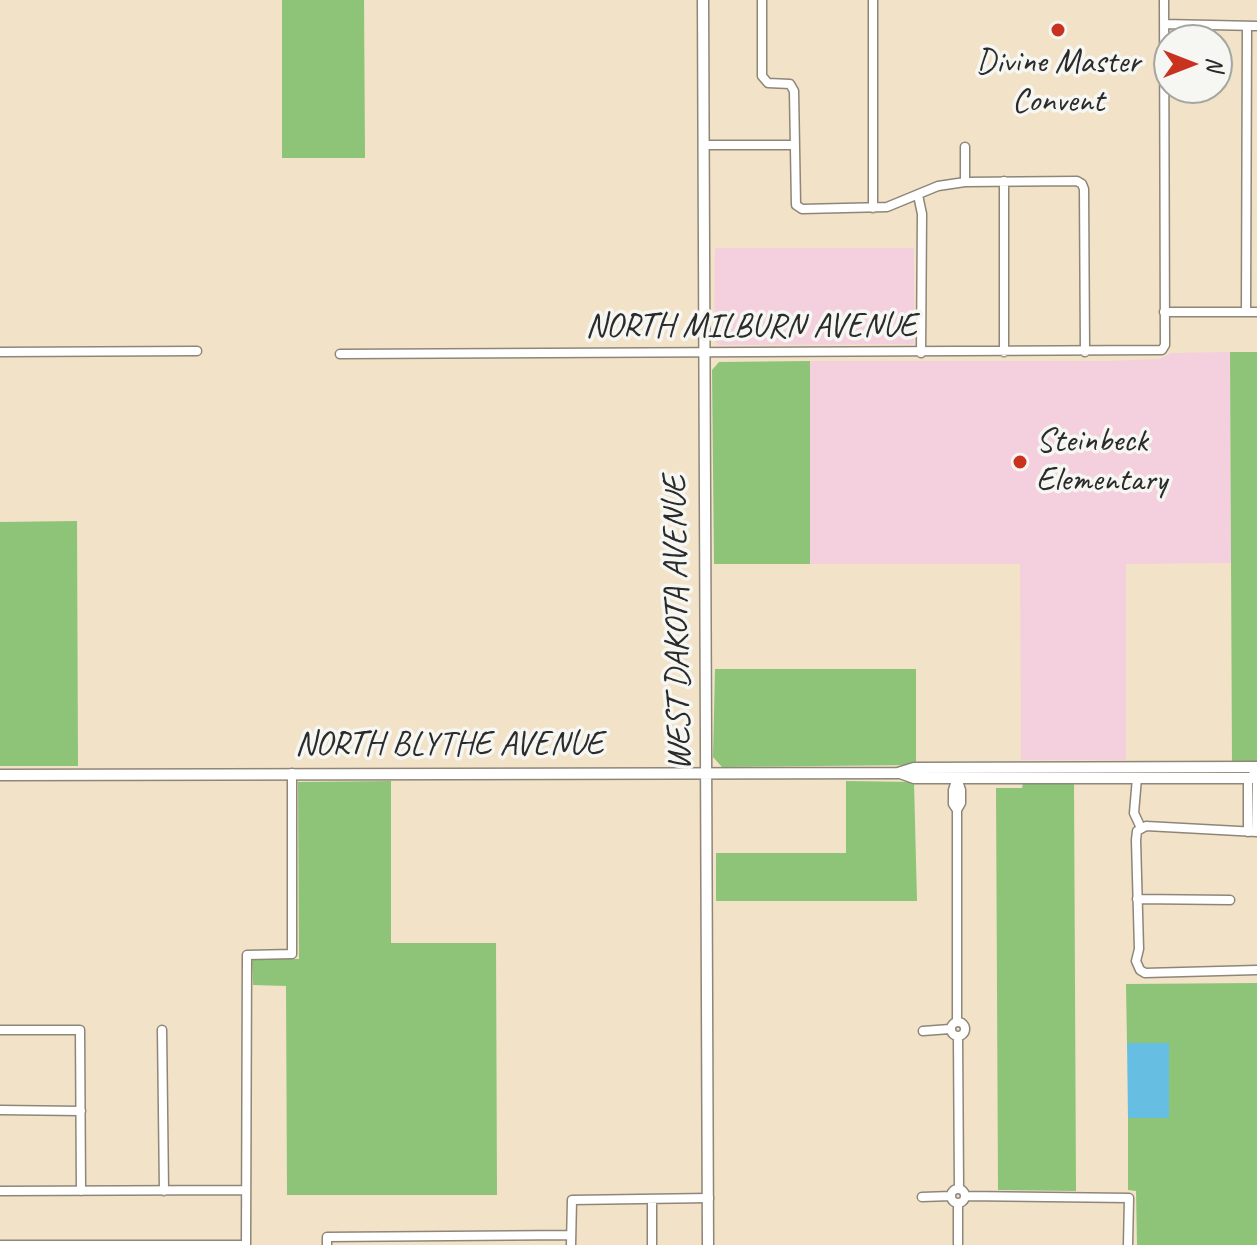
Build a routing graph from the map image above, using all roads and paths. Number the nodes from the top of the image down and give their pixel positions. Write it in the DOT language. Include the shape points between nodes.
graph roads {
  1 [pos="703,0"];
  2 [pos="762,0"];
  3 [pos="873,0"];
  4 [pos="1164,0"];
  5 [pos="1164,24"];
  6 [pos="1252,26"];
  7 [pos="1164,104"];
  8 [pos="704,145"];
  9 [pos="794,145"];
  10 [pos="965,147"];
  11 [pos="1004,181"];
  12 [pos="965,182"];
  13 [pos="918,195"];
  14 [pos="873,208"];
  15 [pos="1164,312"];
  16 [pos="1246,312"];
  17 [pos="1257,312"];
  18 [pos="197,351"];
  19 [pos="0,352"];
  20 [pos="705,352"];
  21 [pos="1004,352"];
  22 [pos="1085,352"];
  23 [pos="921,353"];
  24 [pos="340,354"];
  25 [pos="1021,768"];
  26 [pos="292,773"];
  27 [pos="708,773"];
  28 [pos="898,773"];
  29 [pos="1113,773"];
  30 [pos="0,775"];
  31 [pos="1255,775"];
  32 [pos="957,778"];
  33 [pos="1137,778"];
  34 [pos="1252,807"];
  35 [pos="1141,828"];
  36 [pos="1254,832"];
  37 [pos="1137,899"];
  38 [pos="1230,900"];
  39 [pos="1257,970"];
  40 [pos="957,1022"];
  41 [pos="950,1029"];
  42 [pos="0,1030"];
  43 [pos="162,1030"];
  44 [pos="923,1031"];
  45 [pos="958,1037"];
  46 [pos="0,1110"];
  47 [pos="81,1111"];
  48 [pos="959,1189"];
  49 [pos="244,1190"];
  50 [pos="0,1191"];
  51 [pos="81,1191"];
  52 [pos="164,1191"];
  53 [pos="951,1196"];
  54 [pos="966,1196"];
  55 [pos="922,1197"];
  56 [pos="709,1198"];
  57 [pos="652,1199"];
  58 [pos="958,1204"];
  59 [pos="571,1235"];
  60 [pos="327,1241"];
  61 [pos="0,1245"];
  62 [pos="84,1245"];
  63 [pos="246,1245"];
  64 [pos="571,1245"];
  65 [pos="652,1245"];
  66 [pos="708,1245"];
  67 [pos="958,1245"];
  68 [pos="1128,1245"];
  1 -- 8 [label="street, WEST DAKOTA AVENUE"];
  2 -- 9 [label="street" via="762,76 768,83 790,84 794,91"];
  3 -- 14 [label="street"];
  4 -- 5 [label="street"];
  6 -- 16 [label="street"];
  7 -- 15 [label="street"];
  8 -- 9 [label="street"];
  8 -- 20 [label="street, WEST DAKOTA AVENUE"];
  9 -- 14 [label="street" via="796,205"];
  10 -- 12 [label="street"];
  11 -- 12 [label="street"];
  11 -- 21 [label="street"];
  11 -- 22 [label="street" via="1082,184"];
  12 -- 13 [label="street"];
  13 -- 14 [label="street"];
  13 -- 23 [label="street"];
  15 -- 16 [label="street"];
  15 -- 22 [label="street, NORTH MILBURN AVENUE" via="1162,350"];
  16 -- 17 [label="street"];
  18 -- 19 [label="street"];
  20 -- 23 [label="street, NORTH MILBURN AVENUE"];
  20 -- 24 [label="street, NORTH MILBURN AVENUE"];
  20 -- 27 [label="street, WEST DAKOTA AVENUE"];
  21 -- 22 [label="street, NORTH MILBURN AVENUE"];
  21 -- 23 [label="street, NORTH MILBURN AVENUE"];
  25 -- 28 [label="street, NORTH BLYTHE AVENUE" via="914,768"];
  25 -- 29 [label="street, NORTH BLYTHE AVENUE"];
  25 -- 32 [label="street, NORTH BLYTHE AVENUE" via="964,772"];
  26 -- 27 [label="street, NORTH BLYTHE AVENUE"];
  26 -- 30 [label="street, NORTH BLYTHE AVENUE"];
  26 -- 49 [label="street" via="292,954 247,955"];
  27 -- 28 [label="street, NORTH BLYTHE AVENUE"];
  27 -- 56 [label="street, WEST DAKOTA AVENUE"];
  28 -- 32 [label="street, NORTH BLYTHE AVENUE"];
  29 -- 31 [label="street, NORTH BLYTHE AVENUE"];
  29 -- 32 [label="street, NORTH BLYTHE AVENUE"];
  29 -- 33 [label="street, NORTH BLYTHE AVENUE"];
  31 -- 33 [label="street, NORTH BLYTHE AVENUE"];
  31 -- 34 [label="street"];
  32 -- 40 [label="street"];
  33 -- 35 [label="street" via="1134,813"];
  34 -- 36 [label="street"];
  35 -- 36 [label="street"];
  35 -- 37 [label="street" via="1136,834"];
  37 -- 38 [label="street"];
  37 -- 39 [label="street" via="1136,961 1145,973"];
  40 -- 41 [label="street"];
  40 -- 45 [label="street" via="965,1029"];
  41 -- 44 [label="street"];
  41 -- 45 [label="street"];
  42 -- 47 [label="street" via="80,1030"];
  43 -- 52 [label="street"];
  45 -- 48 [label="street"];
  46 -- 47 [label="street"];
  47 -- 51 [label="street"];
  48 -- 53 [label="street"];
  48 -- 54 [label="street"];
  49 -- 52 [label="street"];
  49 -- 63 [label="street"];
  50 -- 51 [label="street"];
  51 -- 52 [label="street"];
  53 -- 55 [label="street"];
  53 -- 58 [label="street"];
  54 -- 58 [label="street"];
  54 -- 68 [label="street" via="1129,1198"];
  56 -- 57 [label="street"];
  56 -- 66 [label="street, WEST DAKOTA AVENUE"];
  57 -- 59 [label="street" via="572,1200"];
  57 -- 65 [label="street"];
  58 -- 67 [label="street"];
  59 -- 60 [label="street"];
  59 -- 64 [label="street"];
  61 -- 62 [label="street"];
  62 -- 63 [label="street"];
}
